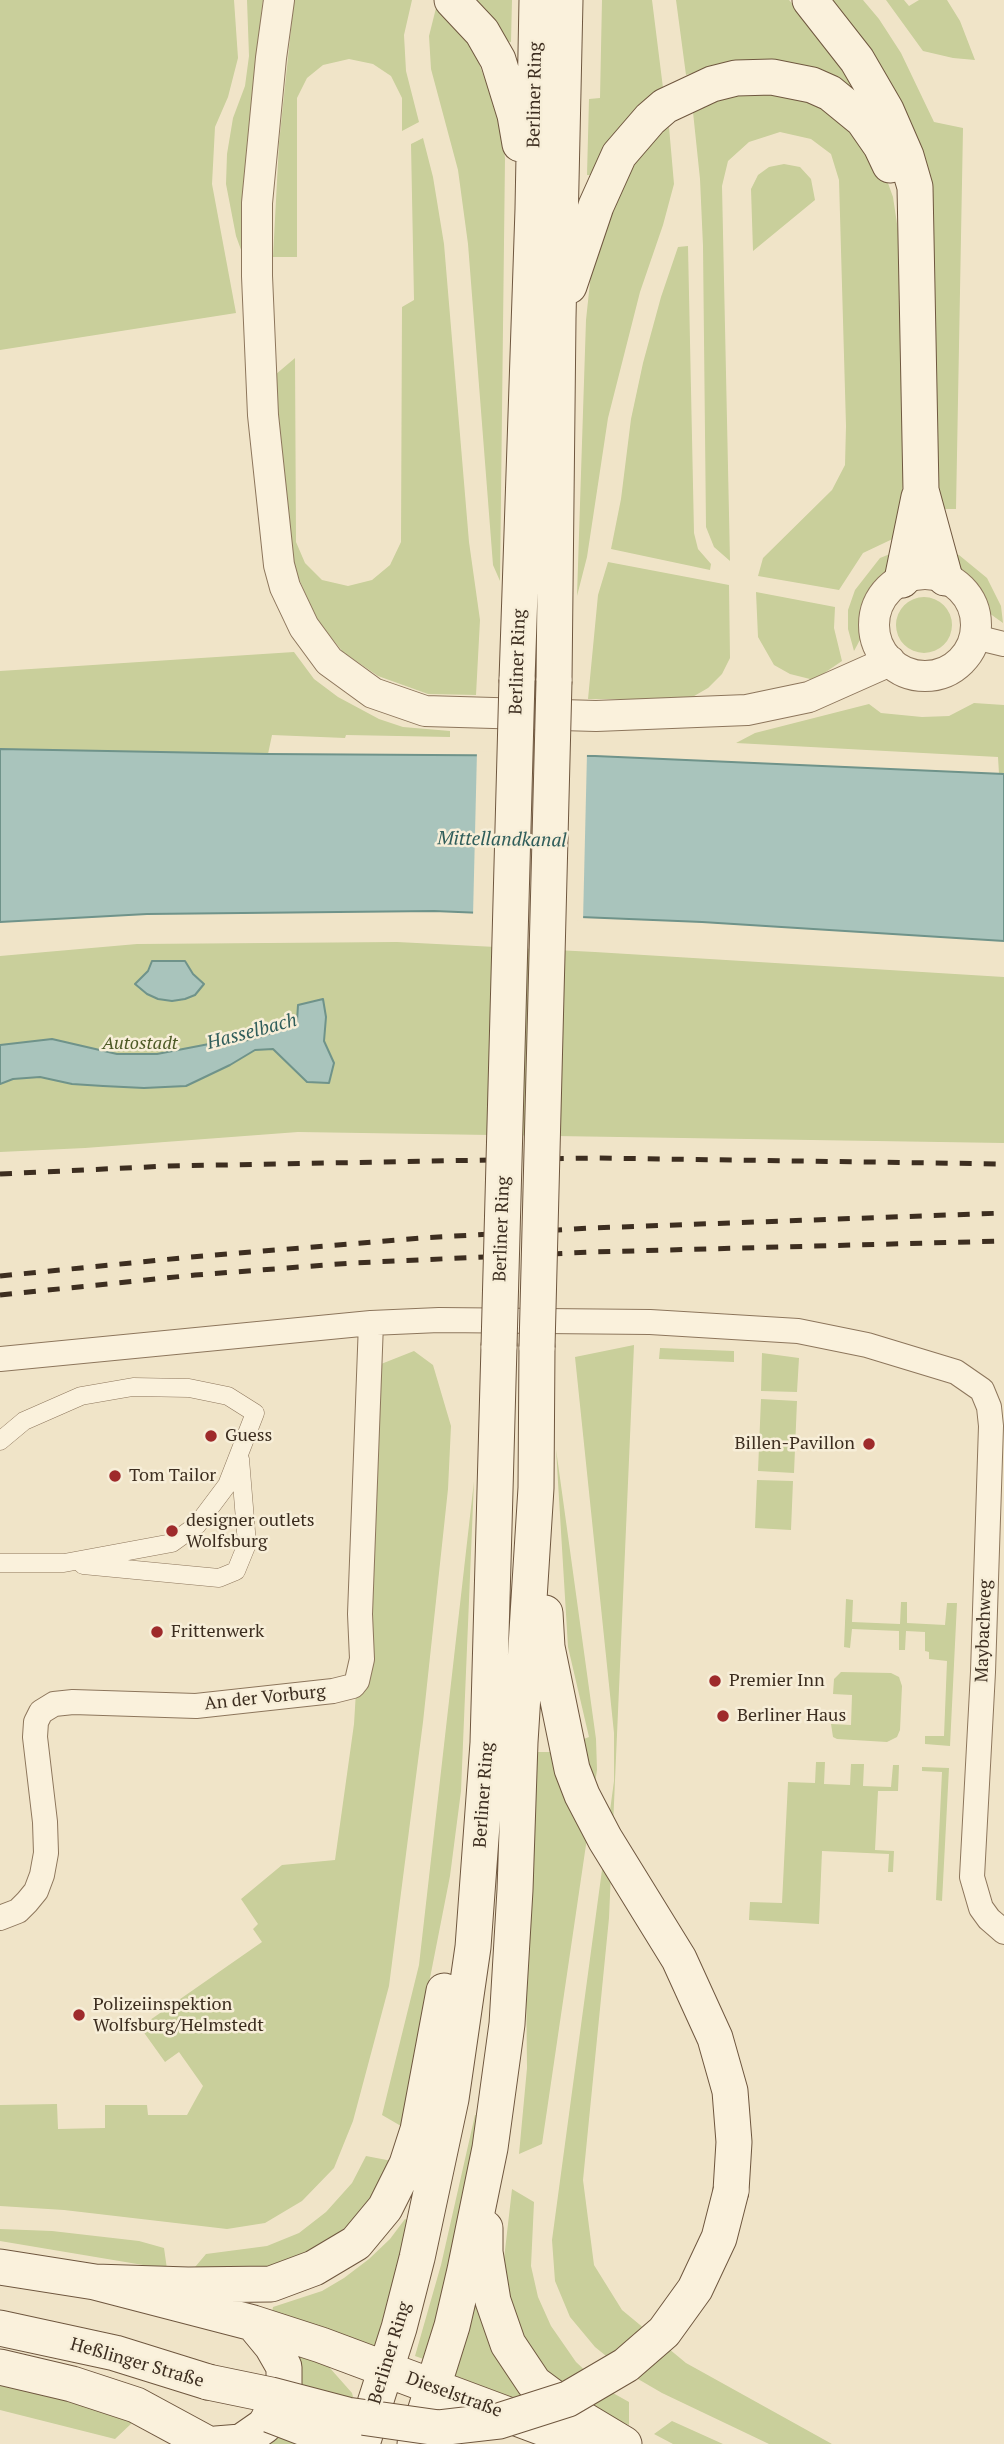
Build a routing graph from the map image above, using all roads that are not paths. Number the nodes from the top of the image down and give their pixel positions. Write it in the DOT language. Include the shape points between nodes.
graph roads {
  1 [pos="279,0"];
  2 [pos="452,0"];
  3 [pos="537,0"];
  4 [pos="565,0"];
  5 [pos="810,0"];
  6 [pos="533,209"];
  7 [pos="916,259"];
  8 [pos="558,318"];
  9 [pos="920,490"];
  10 [pos="945,578"];
  11 [pos="902,580"];
  12 [pos="975,637"];
  13 [pos="1004,644"];
  14 [pos="890,661"];
  15 [pos="371,1323"];
  16 [pos="0,1359"];
  17 [pos="0,1441"];
  18 [pos="240,1452"];
  19 [pos="536,1488"];
  20 [pos="0,1563"];
  21 [pos="64,1563"];
  22 [pos="483,1824"];
  23 [pos="0,1918"];
  24 [pos="997,1925"];
  25 [pos="483,2182"];
  26 [pos="0,2267"];
  27 [pos="95,2283"];
  28 [pos="253,2323"];
  29 [pos="0,2328"];
  30 [pos="0,2367"];
  31 [pos="401,2381"];
  32 [pos="208,2382"];
  33 [pos="208,2444"];
  34 [pos="216,2444"];
  35 [pos="346,2444"];
  36 [pos="362,2444"];
  37 [pos="408,2444"];
  38 [pos="586,2444"];
  39 [pos="624,2444"];
  1 -- 14 [label="street" via="257,204 263,415 282,576 304,627 329,661 373,693 425,711 596,716 747,710 809,697"];
  2 -- 6 [label="main road" via="482,32 498,60 515,115"];
  3 -- 6 [label="main road, Berliner Ring"];
  4 -- 8 [label="main road, Berliner Ring"];
  5 -- 7 [label="main road" via="858,60 906,156 915,187"];
  6 -- 22 [label="main road, Berliner Ring, bridge"];
  7 -- 8 [label="main road" via="901,189 863,120 830,93 812,85 772,77 736,78 677,99 649,119 619,155 596,206"];
  7 -- 9 [label="main road"];
  8 -- 19 [label="main road, Berliner Ring, bridge"];
  9 -- 10 [label="main road"];
  9 -- 11 [label="main road"];
  10 -- 11 [label="street" via="920,574"];
  10 -- 12 [label="street" via="970,601"];
  11 -- 14 [label="street" via="886,593 875,616 876,637"];
  12 -- 13 [label="street"];
  12 -- 14 [label="street" via="962,660 942,673 914,674"];
  15 -- 16 [label="street"];
  15 -- 23 [label="street, An der Vorburg" via="358,1681 333,1691 196,1706 73,1702 54,1704 41,1712 35,1737 45,1822 42,1875 27,1902"];
  15 -- 24 [label="street, Maybachweg" via="650,1322 798,1331 867,1345 957,1372 982,1390 989,1407 991,1459 972,1877 981,1908"];
  17 -- 18 [label="street" via="23,1421 81,1396 133,1387 189,1388 228,1396 255,1413"];
  18 -- 21 [label="street" via="203,1531 172,1543"];
  18 -- 21 [label="street" via="247,1544 236,1571 219,1578"];
  19 -- 25 [label="main road, Berliner Ring" via="507,2024"];
  19 -- 32 [label="main road, bridge" via="547,1647 572,1769 605,1839 679,1959 715,2038 730,2091 732,2191 719,2238 695,2289 664,2332 626,2365 568,2399 499,2421 439,2428 347,2415"];
  20 -- 21 [label="street"];
  22 -- 27 [label="main road" via="462,1893 418,2130 385,2208 356,2243 314,2268 271,2284"];
  22 -- 31 [label="main road, Berliner Ring" via="473,1947 451,2099 417,2258"];
  25 -- 31 [label="main road, Berliner Ring" via="454,2315"];
  25 -- 39 [label="main road" via="485,2252 493,2301 508,2344 534,2383"];
  26 -- 27 [label="main road"];
  27 -- 28 [label="main road"];
  28 -- 31 [label="main road, Dieselstraße"];
  28 -- 34 [label="main road" via="284,2367 278,2405 264,2426 242,2442"];
  29 -- 32 [label="main road, Heßlinger Straße" via="115,2353"];
  30 -- 33 [label="main road" via="136,2405"];
  31 -- 36 [label="main road, Berliner Ring"];
  31 -- 37 [label="main road"];
  31 -- 38 [label="main road, Dieselstraße"];
  32 -- 35 [label="main road, Heßlinger Straße, bridge" via="261,2412"];
}
